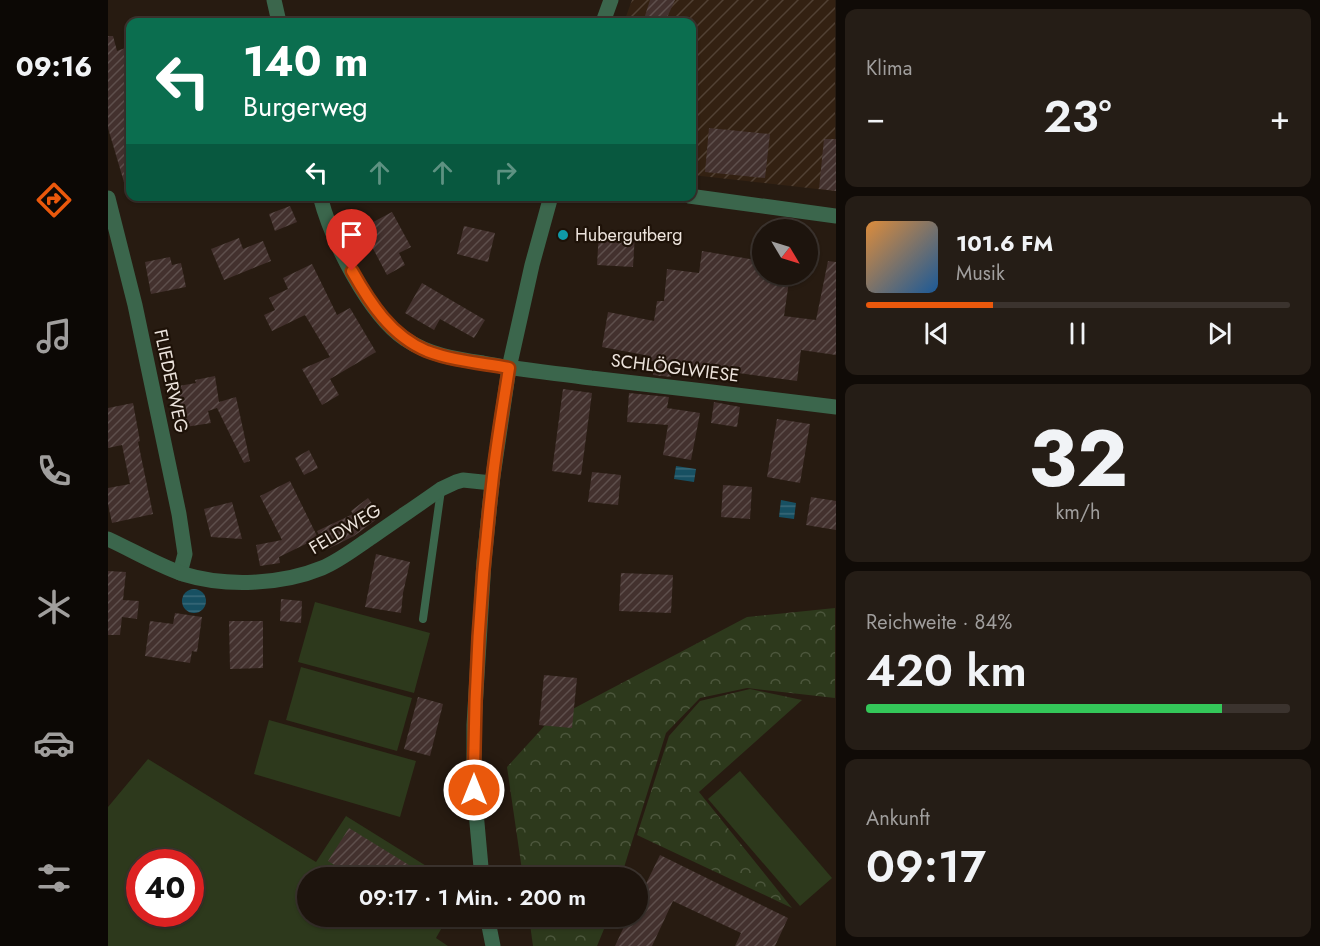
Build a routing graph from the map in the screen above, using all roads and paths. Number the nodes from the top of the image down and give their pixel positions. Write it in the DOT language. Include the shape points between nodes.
graph roads {
  1 [pos="274,0"];
  2 [pos="611,0"];
  3 [pos="278,18"];
  4 [pos="604,18"];
  5 [pos="696,197"];
  6 [pos="108,198"];
  7 [pos="322,201"];
  8 [pos="550,201"];
  9 [pos="836,216"];
  10 [pos="509,368"];
  11 [pos="836,407"];
  12 [pos="492,483"];
  13 [pos="441,489"];
  14 [pos="108,538"];
  15 [pos="180,573"];
  16 [pos="423,619"];
  17 [pos="481,867"];
  18 [pos="489,927"];
  19 [pos="493,946"];
  1 -- 3 [label="street"];
  2 -- 4 [label="street"];
  5 -- 9 [label="street"];
  6 -- 15 [label="street, FLIEDERWEG" via="135,304 178,514 184,554"];
  7 -- 10 [label="street, SCHLÖGLWIESE" via="344,257 390,326 405,339 442,356"];
  8 -- 10 [label="street"];
  10 -- 11 [label="street, SCHLÖGLWIESE"];
  10 -- 12 [label="street"];
  12 -- 13 [label="street, FELDWEG" via="463,480"];
  12 -- 17 [label="street" via="474,725 474,790"];
  13 -- 15 [label="street, FELDWEG" via="345,555 302,575 256,582 216,581"];
  13 -- 16 [label="lane"];
  14 -- 15 [label="street, FELDWEG"];
  18 -- 19 [label="street"];
}
